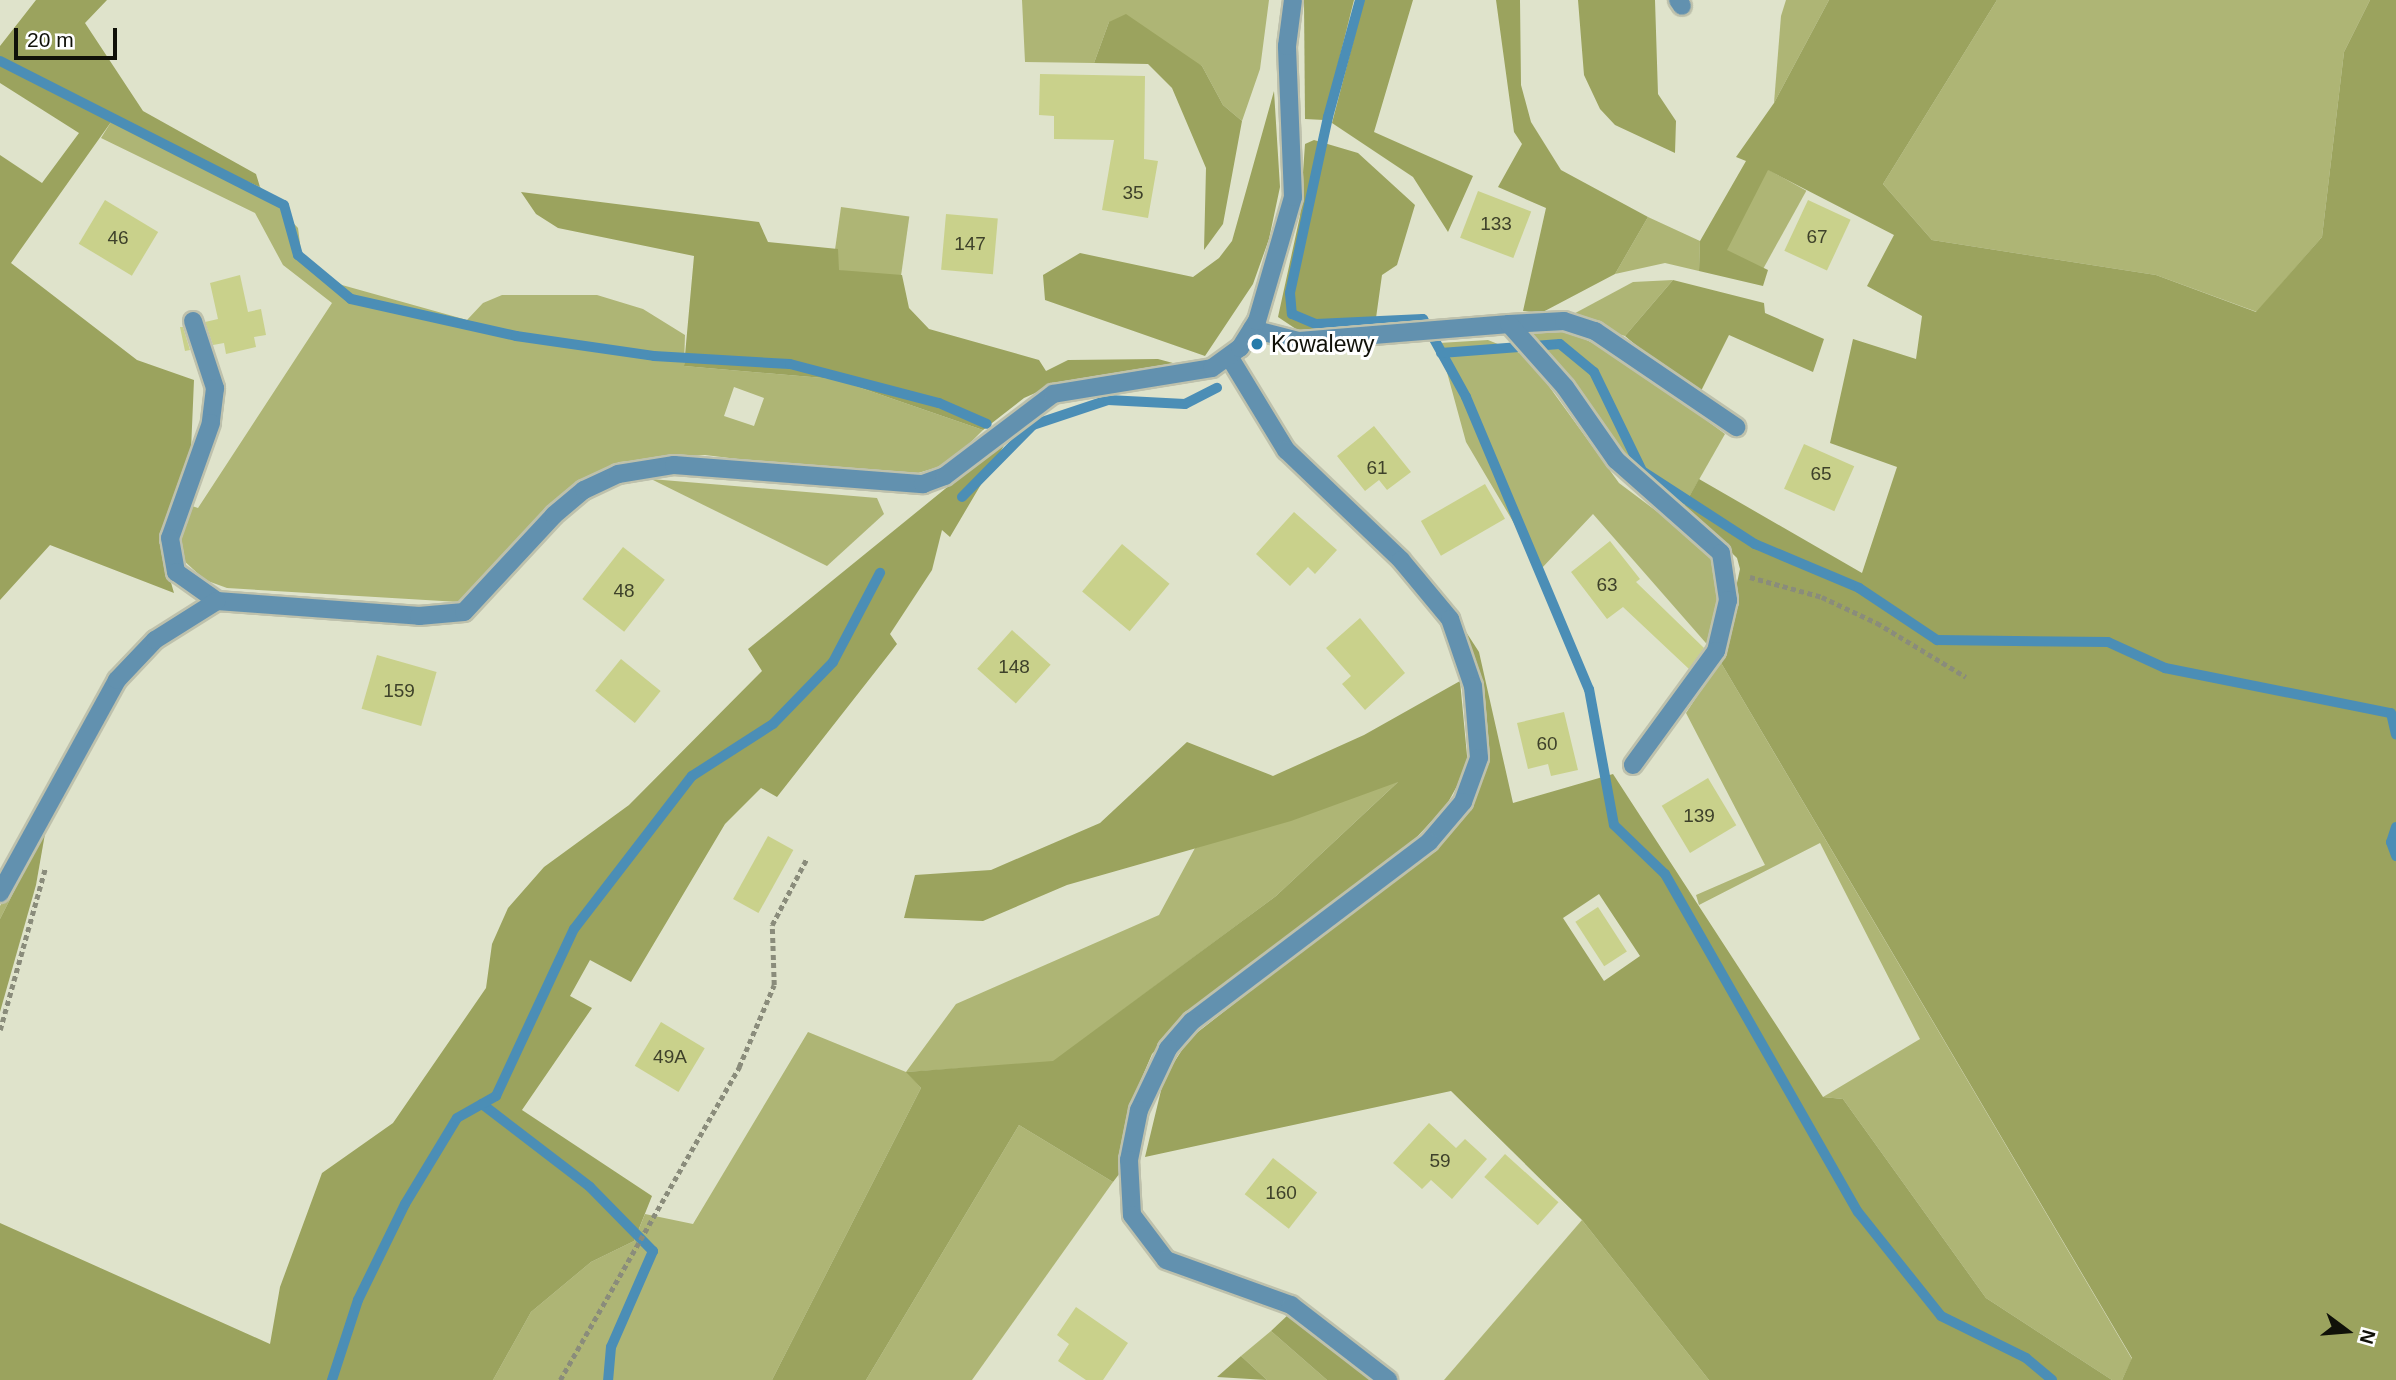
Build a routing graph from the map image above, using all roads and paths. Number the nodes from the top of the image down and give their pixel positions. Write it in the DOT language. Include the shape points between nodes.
graph roads {
  1 [pos="1293,0"];
  2 [pos="193,321"];
  3 [pos="1509,324"];
  4 [pos="1252,329"];
  5 [pos="1230,358"];
  6 [pos="1736,427"];
  7 [pos="1728,574"];
  8 [pos="217,601"];
  9 [pos="1966,677"];
  10 [pos="1633,765"];
  11 [pos="807,858"];
  12 [pos="47,862"];
  13 [pos="0,893"];
  14 [pos="0,1030"];
  15 [pos="560,1380"];
  16 [pos="1388,1380"];
  1 -- 4 [label="street" via="1287,46 1293,197"];
  2 -- 8 [label="street" via="211,372 213,408 170,538 176,572"];
  3 -- 4 [label="street" via="1299,341"];
  3 -- 6 [label="street" via="1564,321 1595,331"];
  3 -- 7 [label="street" via="1565,387 1616,460 1712,542"];
  4 -- 5 [label="street"];
  5 -- 8 [label="street" via="1212,368 1053,394 945,476 923,484 674,465 618,474 584,490 481,597 443,617"];
  5 -- 16 [label="street" via="1286,450 1401,560 1450,620 1474,686 1479,758 1463,802 1429,842 1192,1021 1168,1049 1139,1110 1129,1160 1132,1215 1166,1260 1291,1306"];
  7 -- 9 [label="path" via="1822,597"];
  7 -- 10 [label="street" via="1728,600 1709,666"];
  8 -- 13 [label="street" via="155,640 117,680"];
  11 -- 15 [label="path" via="772,925 774,985 739,1067"];
  12 -- 14 [label="path"];
}
